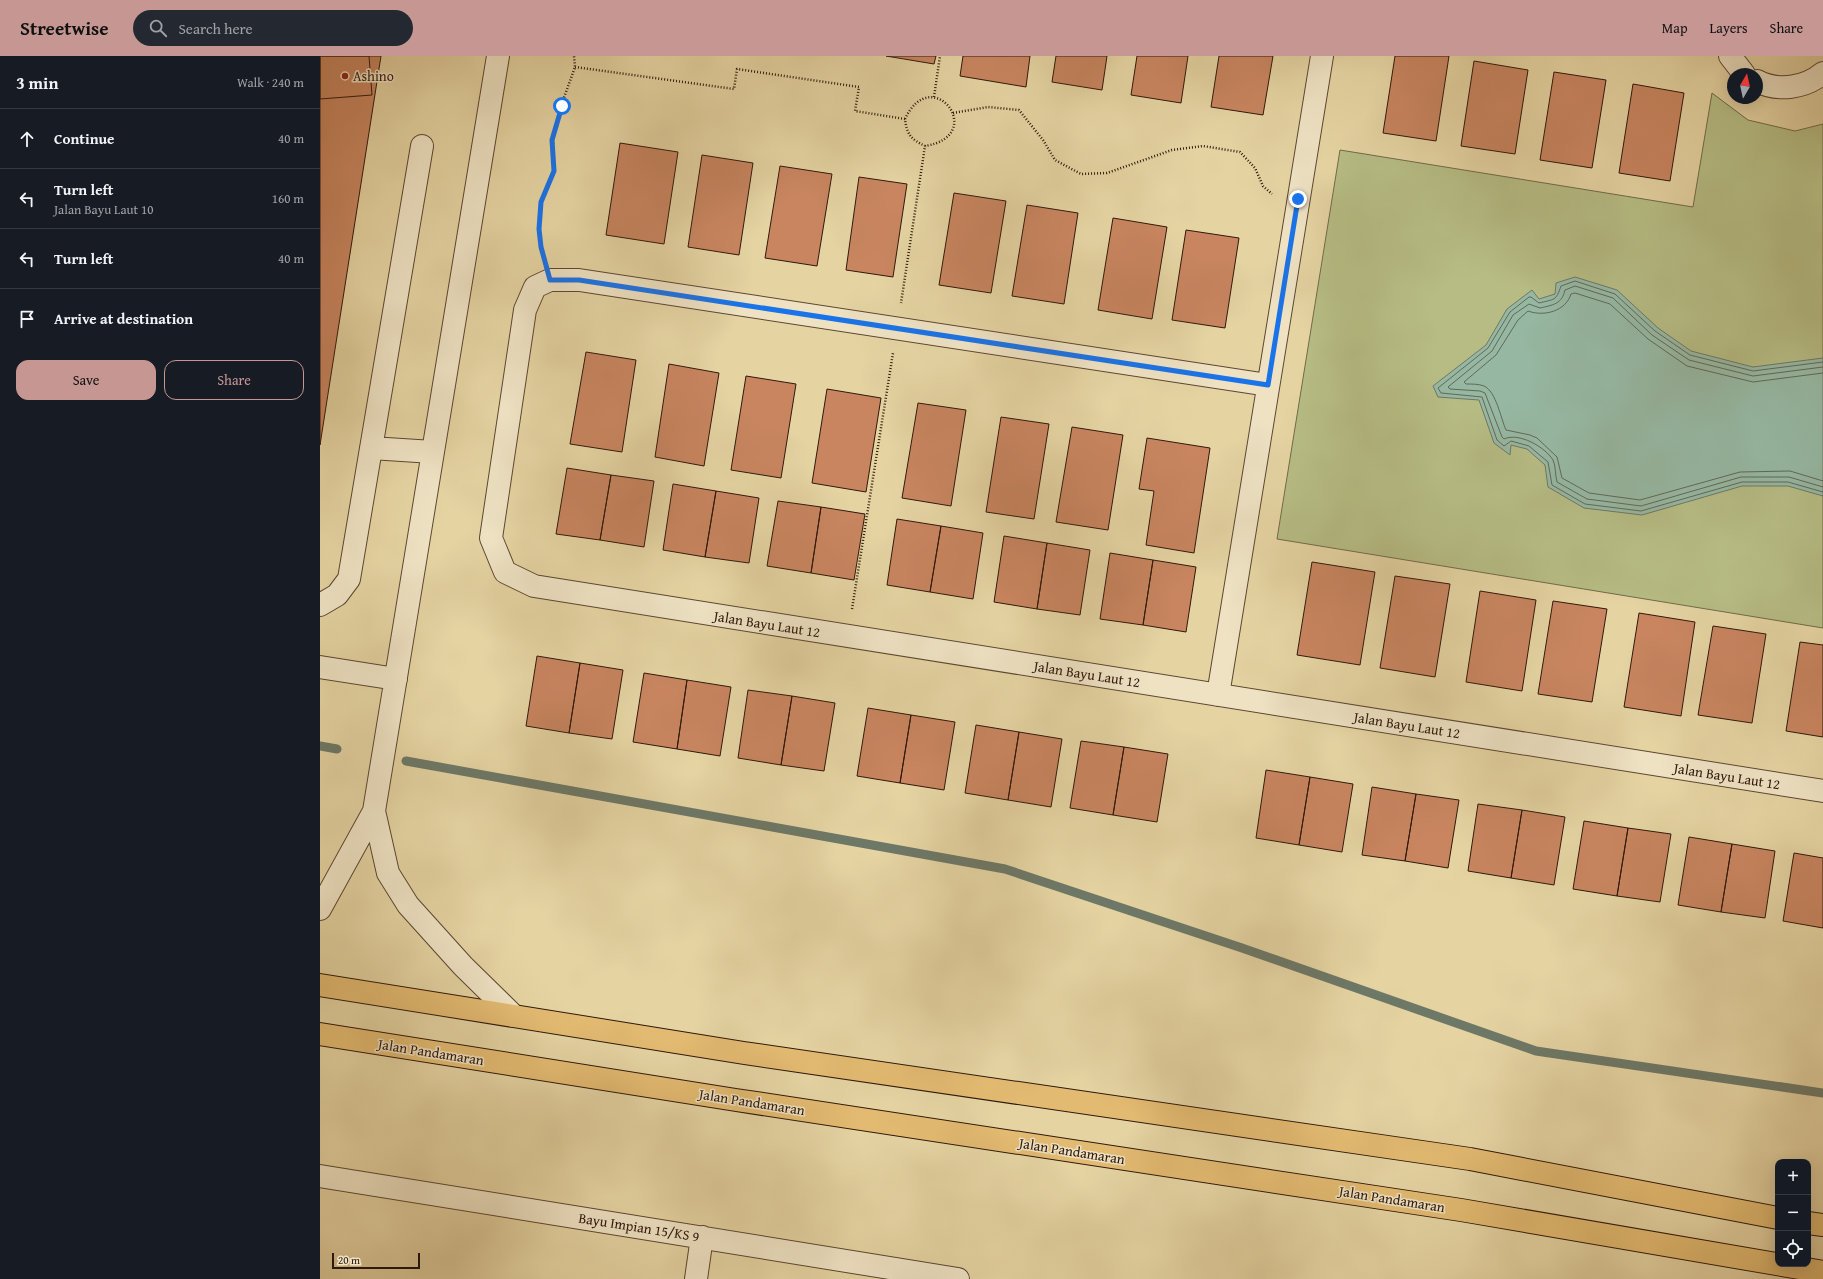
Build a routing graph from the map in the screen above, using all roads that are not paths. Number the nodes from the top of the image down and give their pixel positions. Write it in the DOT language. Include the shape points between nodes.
graph roads {
  1 [pos="498,56"];
  2 [pos="1322,56"];
  3 [pos="1730,56"];
  4 [pos="1738,68"];
  5 [pos="1823,73"];
  6 [pos="1763,84"];
  7 [pos="422,146"];
  8 [pos="1268,385"];
  9 [pos="371,448"];
  10 [pos="433,452"];
  11 [pos="320,605"];
  12 [pos="320,667"];
  13 [pos="396,680"];
  14 [pos="1218,695"];
  15 [pos="1823,791"];
  16 [pos="374,811"];
  17 [pos="320,909"];
  18 [pos="320,985"];
  19 [pos="514,1016"];
  20 [pos="320,1034"];
  21 [pos="320,1176"];
  22 [pos="1775,1217"];
  23 [pos="1811,1223"];
  24 [pos="1823,1225"];
  25 [pos="702,1237"];
  26 [pos="1823,1272"];
  27 [pos="696,1279"];
  28 [pos="958,1279"];
  1 -- 10 [label="street"];
  2 -- 8 [label="street"];
  3 -- 4 [label="street"];
  5 -- 6 [label="street" via="1804,84 1784,88"];
  7 -- 9 [label="street"];
  8 -- 14 [label="street"];
  8 -- 14 [label="street, Jalan Bayu Laut 12" via="579,280 550,280 535,287 525,310 491,538 505,572 534,586"];
  9 -- 10 [label="street"];
  9 -- 11 [label="street" via="349,579 337,594"];
  10 -- 13 [label="street"];
  12 -- 13 [label="street"];
  13 -- 16 [label="street"];
  14 -- 15 [label="street, Jalan Bayu Laut 12"];
  16 -- 17 [label="street"];
  16 -- 19 [label="street" via="388,873 408,905 462,966"];
  18 -- 19 [label="main road"];
  19 -- 22 [label="main road" via="760,1055 1470,1159"];
  20 -- 26 [label="main road, Jalan Pandamaran" via="1461,1210"];
  21 -- 25 [label="street, Bayu Impian 15/KS 9"];
  23 -- 24 [label="main road"];
  25 -- 27 [label="street"];
  25 -- 28 [label="street, Bayu Impian 15/KS 9"];
}
